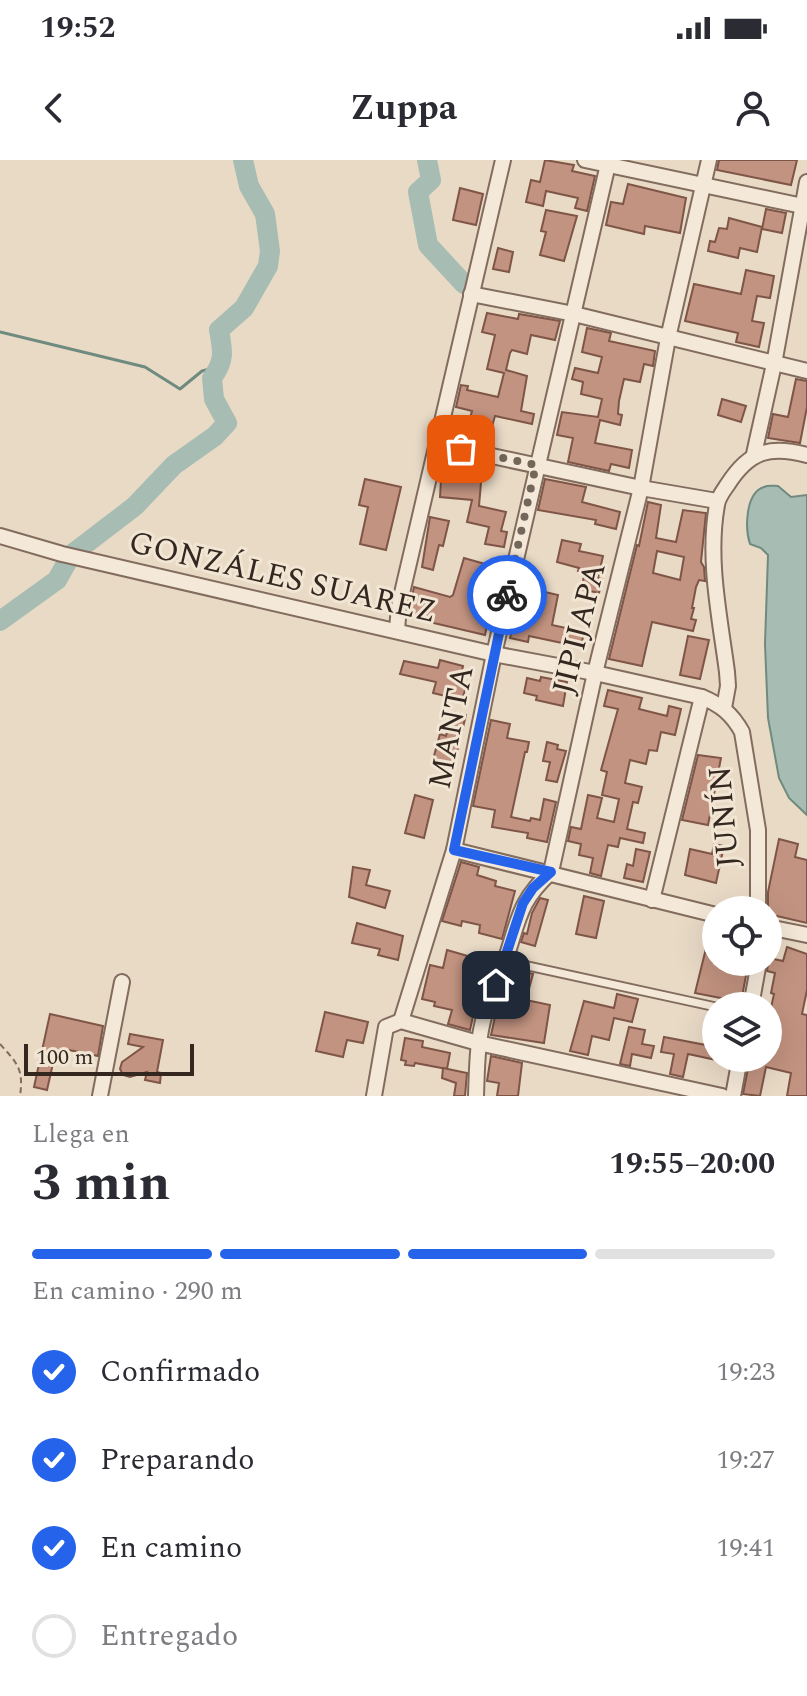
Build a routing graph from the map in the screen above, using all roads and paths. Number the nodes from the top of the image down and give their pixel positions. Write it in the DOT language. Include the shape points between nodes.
graph roads {
  1 [pos="503,160"];
  2 [pos="585,160"];
  3 [pos="709,160"];
  4 [pos="608,162"];
  5 [pos="807,182"];
  6 [pos="704,185"];
  7 [pos="804,206"];
  8 [pos="471,294"];
  9 [pos="574,314"];
  10 [pos="668,338"];
  11 [pos="774,364"];
  12 [pos="807,371"];
  13 [pos="436,444"];
  14 [pos="754,454"];
  15 [pos="807,455"];
  16 [pos="536,465"];
  17 [pos="641,488"];
  18 [pos="717,501"];
  19 [pos="0,536"];
  20 [pos="397,630"];
  21 [pos="494,654"];
  22 [pos="595,673"];
  23 [pos="702,697"];
  24 [pos="724,708"];
  25 [pos="735,720"];
  26 [pos="454,850"];
  27 [pos="551,872"];
  28 [pos="758,896"];
  29 [pos="652,900"];
  30 [pos="702,912"];
  31 [pos="782,930"];
  32 [pos="807,935"];
  33 [pos="505,961"];
  34 [pos="122,982"];
  35 [pos="702,1004"];
  36 [pos="401,1021"];
  37 [pos="478,1043"];
  38 [pos="0,1044"];
  39 [pos="737,1072"];
  40 [pos="20,1096"];
  41 [pos="100,1096"];
  42 [pos="374,1096"];
  43 [pos="476,1096"];
  44 [pos="722,1096"];
  45 [pos="733,1096"];
  1 -- 8 [label="street"];
  2 -- 4 [label="street"];
  3 -- 6 [label="street, JIPIJAPA"];
  4 -- 6 [label="street"];
  4 -- 9 [label="street, MANTA"];
  5 -- 7 [label="street"];
  6 -- 7 [label="street"];
  6 -- 10 [label="street, JIPIJAPA"];
  7 -- 11 [label="street"];
  8 -- 9 [label="street"];
  8 -- 13 [label="street"];
  9 -- 10 [label="street"];
  9 -- 16 [label="street, MANTA"];
  10 -- 11 [label="street"];
  10 -- 17 [label="street, JIPIJAPA"];
  11 -- 12 [label="street"];
  11 -- 14 [label="street"];
  13 -- 16 [label="street"];
  13 -- 20 [label="street"];
  14 -- 15 [label="street"];
  14 -- 18 [label="street"];
  16 -- 17 [label="street"];
  16 -- 21 [label="street, MANTA"];
  17 -- 18 [label="street"];
  17 -- 22 [label="street, JIPIJAPA"];
  18 -- 24 [label="street" via="713,545 728,686"];
  19 -- 20 [label="street, GONZÁLES SUAREZ"];
  20 -- 21 [label="street, GONZÁLES SUAREZ"];
  21 -- 22 [label="street, GONZÁLES SUAREZ"];
  21 -- 26 [label="street, MANTA"];
  22 -- 23 [label="street, GONZÁLES SUAREZ"];
  22 -- 27 [label="street, JIPIJAPA"];
  23 -- 24 [label="street, GONZÁLES SUAREZ"];
  23 -- 29 [label="street"];
  24 -- 25 [label="street, GONZÁLES SUAREZ"];
  25 -- 28 [label="street, JUNÍN" via="742,732 758,830"];
  26 -- 27 [label="street"];
  26 -- 36 [label="street, MANTA"];
  27 -- 29 [label="street"];
  27 -- 33 [label="street" via="523,903"];
  29 -- 30 [label="street"];
  31 -- 32 [label="street"];
  33 -- 35 [label="lane"];
  33 -- 37 [label="street"];
  34 -- 41 [label="street"];
  36 -- 37 [label="street"];
  36 -- 42 [label="street" via="386,1027"];
  37 -- 43 [label="street"];
  37 -- 44 [label="street"];
  38 -- 40 [label="path" via="23,1077"];
  39 -- 45 [label="street"];
}
